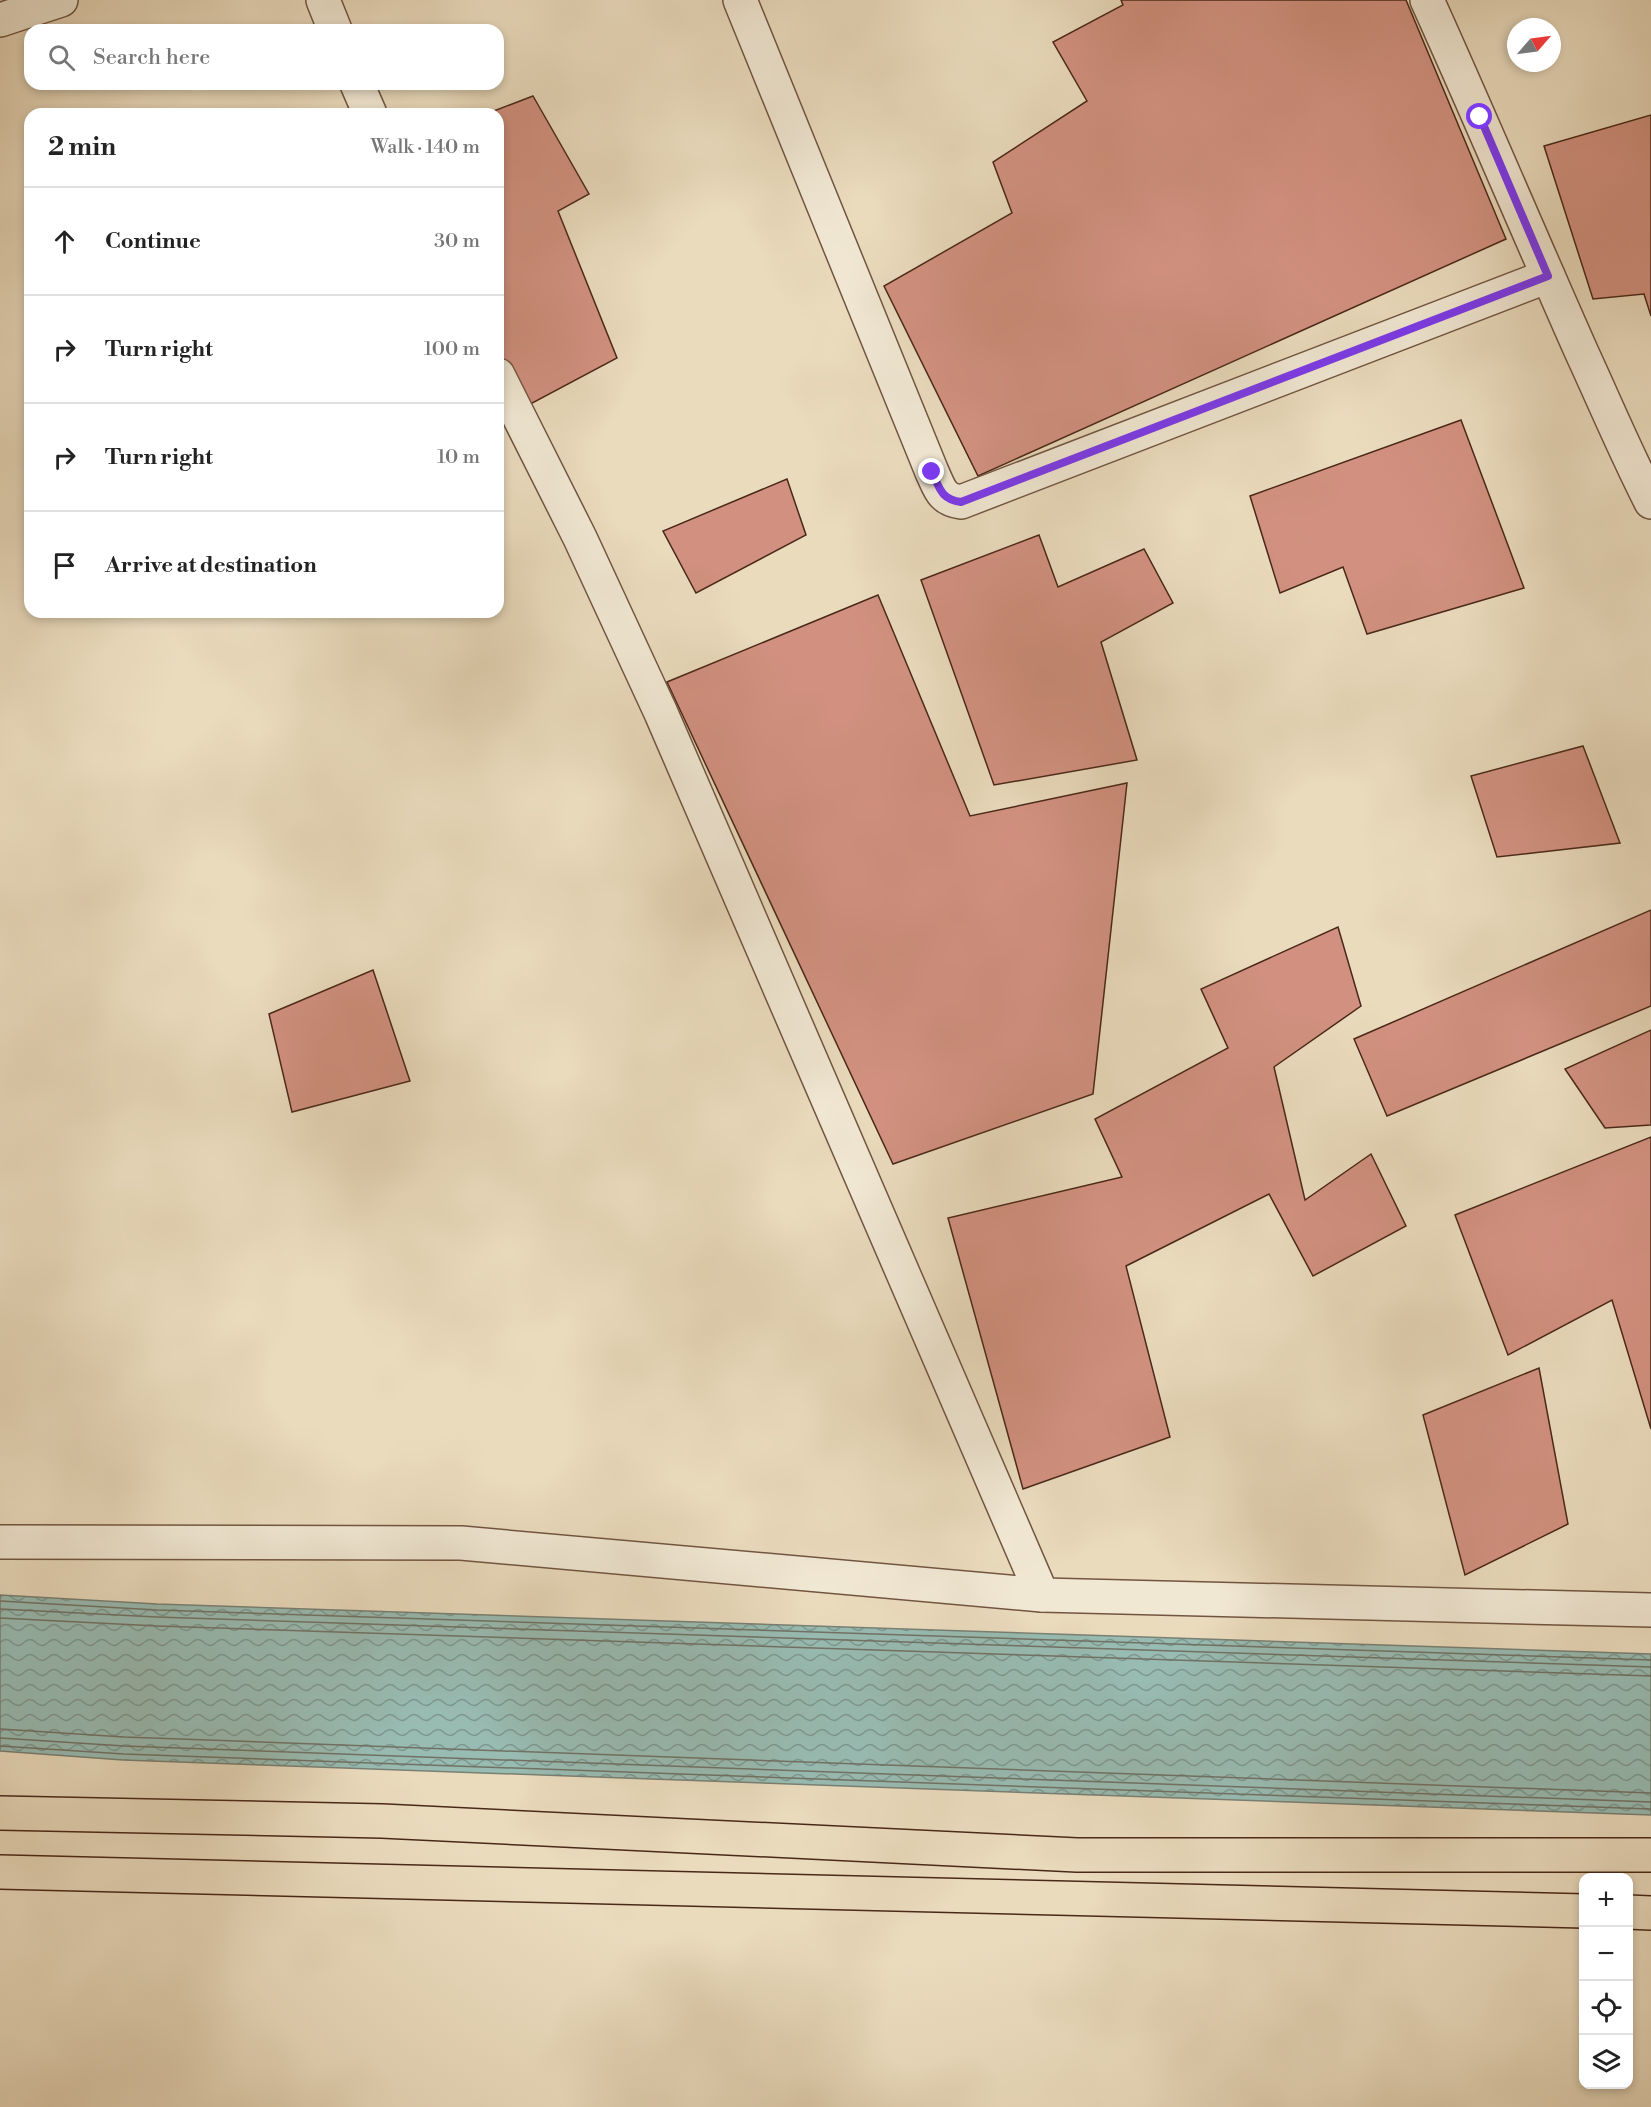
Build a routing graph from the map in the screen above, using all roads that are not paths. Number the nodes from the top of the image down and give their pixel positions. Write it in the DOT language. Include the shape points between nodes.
graph roads {
  1 [pos="61,0"];
  2 [pos="323,0"];
  3 [pos="740,0"];
  4 [pos="1427,0"];
  5 [pos="0,20"];
  6 [pos="333,24"];
  7 [pos="360,90"];
  8 [pos="367,108"];
  9 [pos="1548,276"];
  10 [pos="504,387"];
  11 [pos="1651,502"];
  12 [pos="0,1542"];
  13 [pos="1042,1595"];
  14 [pos="1651,1610"];
  15 [pos="0,1813"];
  16 [pos="952,1849"];
  17 [pos="1651,1856"];
  18 [pos="0,1872"];
  19 [pos="953,1895"];
  20 [pos="1579,1911"];
  21 [pos="1633,1912"];
  22 [pos="1651,1913"];
  1 -- 5 [label="street"];
  2 -- 6 [label="street"];
  3 -- 9 [label="street" via="932,472 950,500 961,502"];
  4 -- 9 [label="street"];
  7 -- 8 [label="street"];
  9 -- 11 [label="street"];
  10 -- 13 [label="street" via="661,713"];
  12 -- 13 [label="street" via="461,1543"];
  13 -- 14 [label="street"];
  15 -- 16 [label="highway" via="382,1821"];
  16 -- 17 [label="highway" via="1077,1855"];
  16 -- 19 [label="highway"];
  18 -- 19 [label="highway"];
  19 -- 20 [label="highway"];
  21 -- 22 [label="highway"];
}
